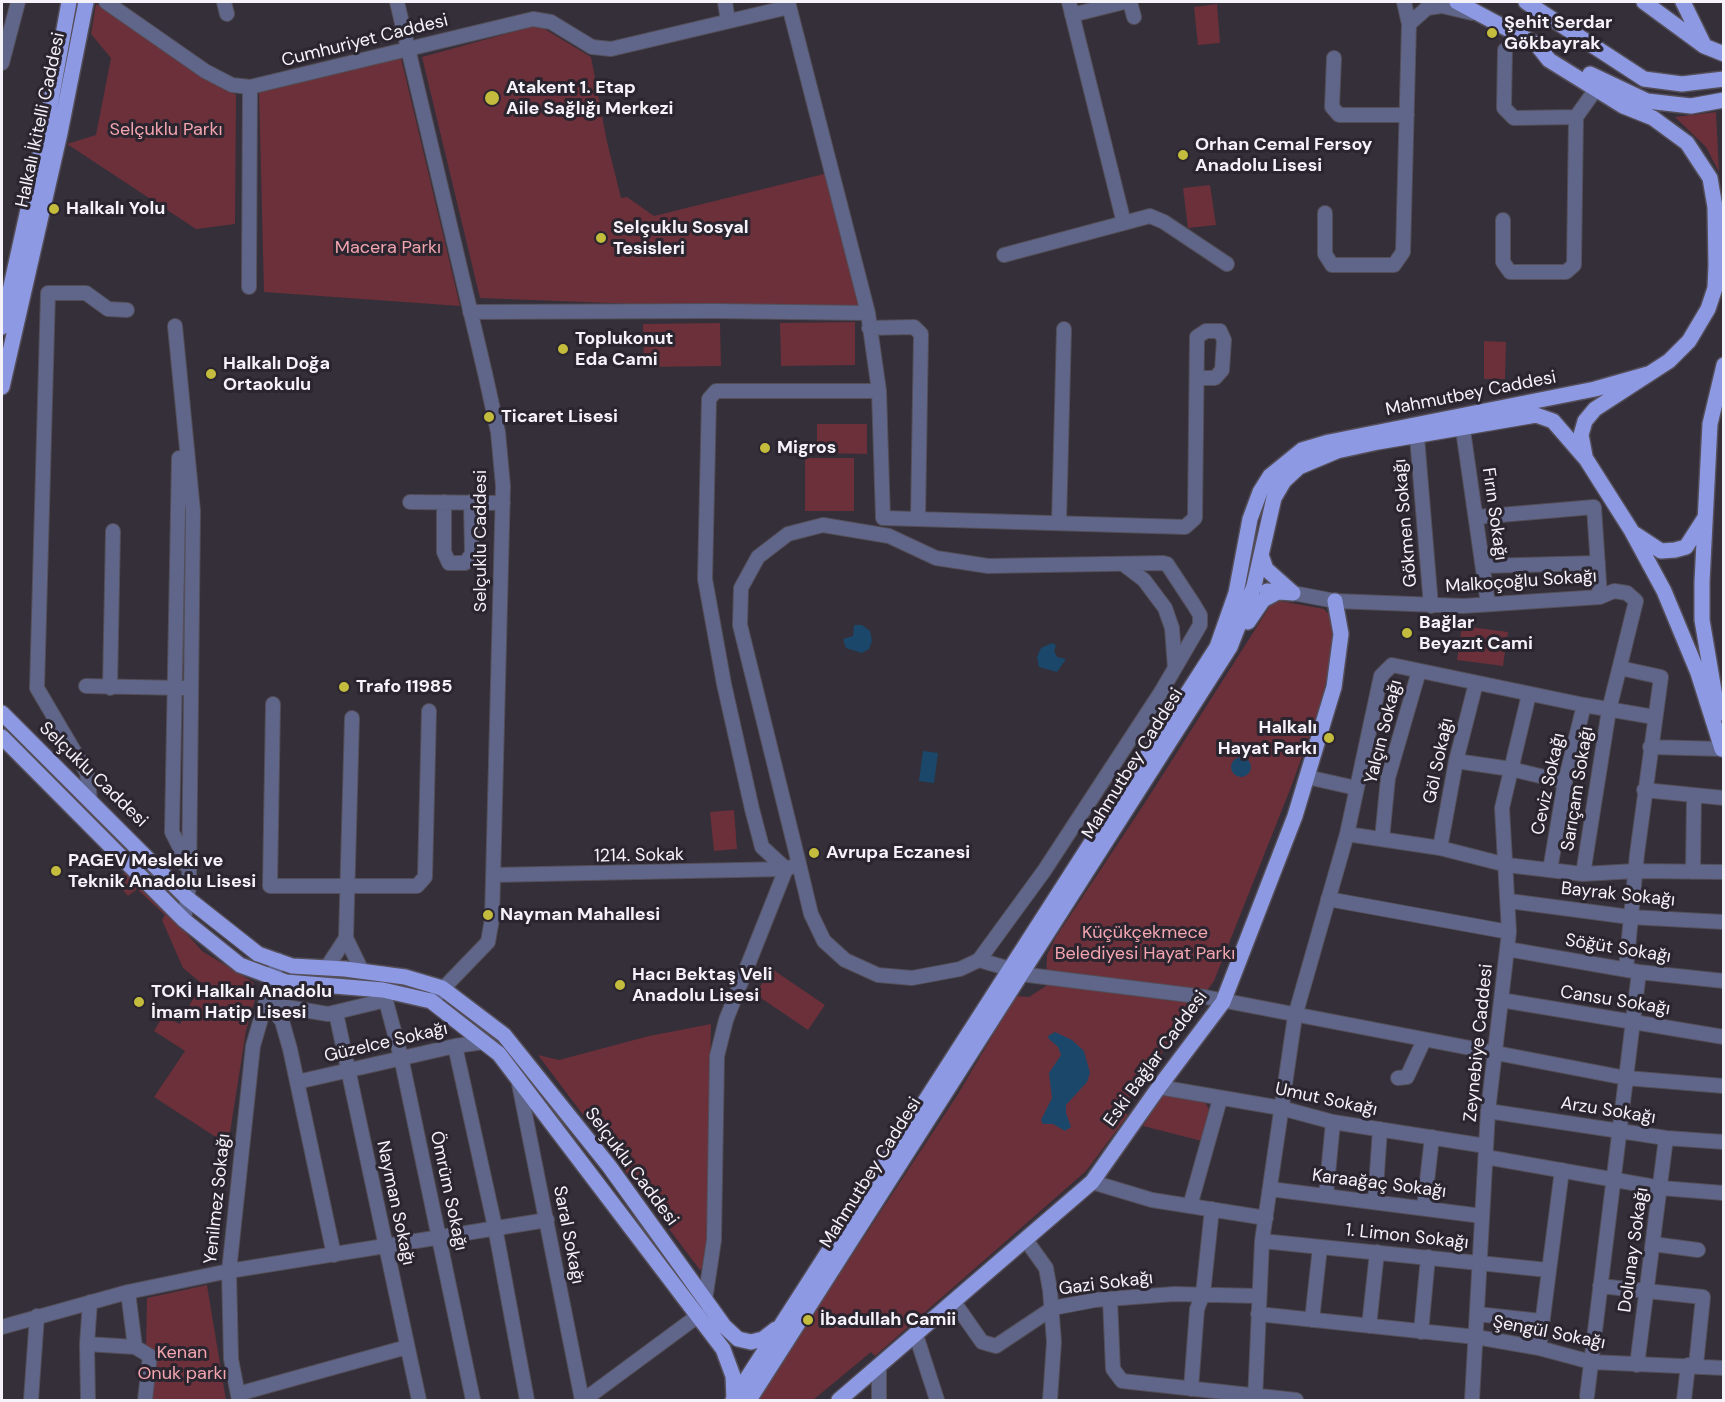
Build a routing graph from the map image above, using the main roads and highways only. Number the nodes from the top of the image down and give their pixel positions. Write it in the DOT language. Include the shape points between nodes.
graph roads {
  1 [pos="69,2"];
  2 [pos="1457,2"];
  3 [pos="1466,2"];
  4 [pos="1526,2"];
  5 [pos="1644,2"];
  6 [pos="1686,3"];
  7 [pos="84,8"];
  8 [pos="1479,15"];
  9 [pos="1537,45"];
  10 [pos="1704,46"];
  11 [pos="1724,54"];
  12 [pos="1724,79"];
  13 [pos="1724,100"];
  14 [pos="2,327"];
  15 [pos="1724,365"];
  16 [pos="1648,374"];
  17 [pos="3,381"];
  18 [pos="1724,393"];
  19 [pos="2,395"];
  20 [pos="1710,424"];
  21 [pos="1586,459"];
  22 [pos="1706,514"];
  23 [pos="1631,530"];
  24 [pos="1261,555"];
  25 [pos="1239,576"];
  26 [pos="1255,582"];
  27 [pos="1276,593"];
  28 [pos="1293,593"];
  29 [pos="1335,601"];
  30 [pos="1233,638"];
  31 [pos="2,713"];
  32 [pos="2,737"];
  33 [pos="1722,749"];
  34 [pos="1724,765"];
  35 [pos="1015,971"];
  36 [pos="786,1318"];
  37 [pos="723,1349"];
  38 [pos="772,1365"];
  39 [pos="753,1368"];
  40 [pos="734,1400"];
  41 [pos="749,1401"];
  42 [pos="839,1401"];
  1 -- 14 [label="main road, Halkalı İkitelli Caddesi"];
  2 -- 8 [label="main road"];
  3 -- 8 [label="main road"];
  4 -- 12 [label="main road" via="1644,79 1682,84"];
  5 -- 10 [label="main road"];
  6 -- 10 [label="main road"];
  7 -- 17 [label="main road, Halkalı İkitelli Caddesi" via="60,134"];
  8 -- 9 [label="main road"];
  9 -- 13 [label="main road" via="1647,101 1691,106"];
  9 -- 16 [label="main road" via="1549,60 1675,132 1710,178 1715,207 1715,288 1689,341 1670,361"];
  10 -- 11 [label="main road"];
  15 -- 20 [label="main road"];
  16 -- 21 [label="main road" via="1595,409 1585,421 1581,435"];
  16 -- 25 [label="main road, Mahmutbey Caddesi" via="1594,389 1302,450 1270,476 1260,492 1250,519"];
  17 -- 19 [label="main road, Halkalı İkitelli Caddesi"];
  18 -- 20 [label="main road" via="1718,398"];
  20 -- 22 [label="main road"];
  21 -- 23 [label="main road, Mahmutbey Caddesi"];
  21 -- 24 [label="main road, Mahmutbey Caddesi" via="1553,421 1536,415 1337,452 1299,467 1284,481 1274,498"];
  22 -- 23 [label="main road" via="1695,537 1686,547 1676,550 1660,551"];
  22 -- 33 [label="main road" via="1702,621"];
  23 -- 33 [label="main road, Mahmutbey Caddesi" via="1681,628"];
  24 -- 26 [label="main road, Mahmutbey Caddesi"];
  24 -- 28 [label="main road" via="1266,569"];
  25 -- 26 [label="main road"];
  25 -- 35 [label="main road, Mahmutbey Caddesi" via="1217,647"];
  26 -- 27 [label="main road"];
  26 -- 28 [label="main road"];
  26 -- 30 [label="main road, Mahmutbey Caddesi"];
  27 -- 28 [label="main road"];
  27 -- 30 [label="main road" via="1263,600"];
  29 -- 42 [label="main road, Eski Bağlar Caddesi" via="1341,634 1334,687 1295,816 1223,1002 1092,1182"];
  30 -- 35 [label="main road, Mahmutbey Caddesi" via="1141,788"];
  31 -- 36 [label="main road, Selçuklu Caddesi" via="90,800 258,954 292,966 405,977 442,988 504,1035 609,1166 724,1326 738,1339 763,1339"];
  32 -- 37 [label="main road, Selçuklu Caddesi" via="184,920 240,965 295,983 431,1001 499,1054"];
  33 -- 34 [label="main road"];
  35 -- 36 [label="main road, Mahmutbey Caddesi"];
  35 -- 38 [label="main road, Mahmutbey Caddesi"];
  36 -- 39 [label="main road, Mahmutbey Caddesi"];
  37 -- 39 [label="main road"];
  37 -- 40 [label="main road" via="733,1376"];
  38 -- 39 [label="main road"];
  38 -- 41 [label="main road, Mahmutbey Caddesi"];
  39 -- 40 [label="main road, Mahmutbey Caddesi"];
}
